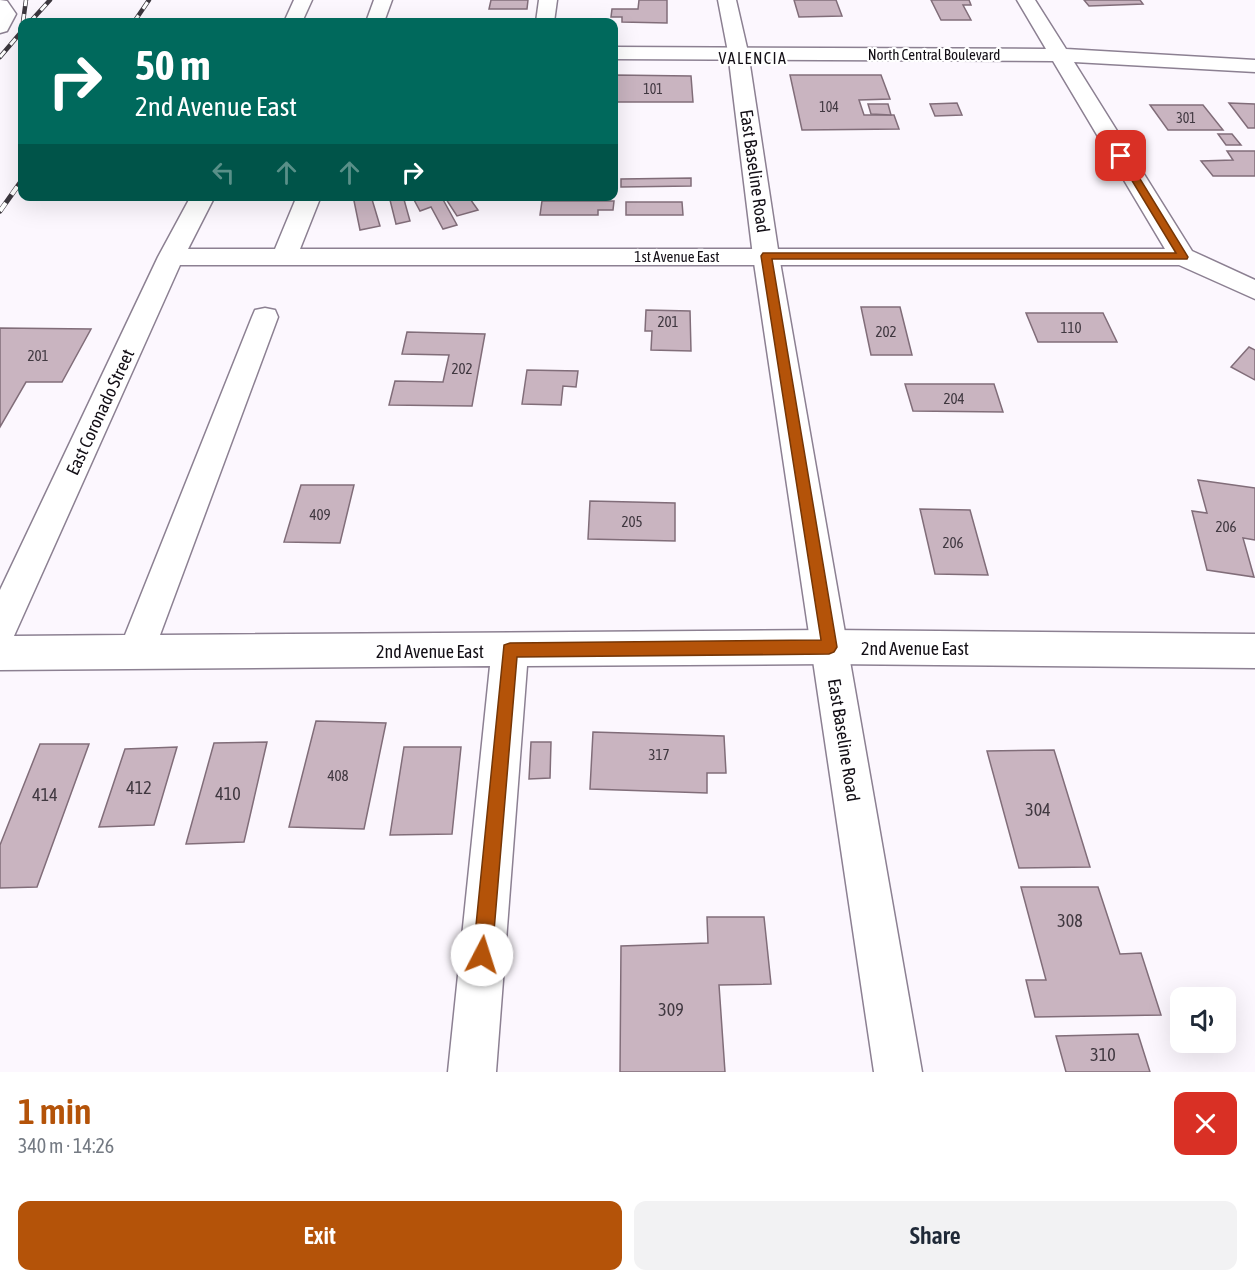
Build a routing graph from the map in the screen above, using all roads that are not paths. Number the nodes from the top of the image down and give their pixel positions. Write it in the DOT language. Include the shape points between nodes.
graph roads {
  1 [pos="303,0"];
  2 [pos="383,0"];
  3 [pos="548,0"];
  4 [pos="727,0"];
  5 [pos="1026,0"];
  6 [pos="0,5"];
  7 [pos="295,18"];
  8 [pos="376,18"];
  9 [pos="546,18"];
  10 [pos="0,27"];
  11 [pos="738,52"];
  12 [pos="618,53"];
  13 [pos="1060,55"];
  14 [pos="1255,66"];
  15 [pos="200,201"];
  16 [pos="307,201"];
  17 [pos="171,256"];
  18 [pos="285,256"];
  19 [pos="766,256"];
  20 [pos="1183,257"];
  21 [pos="1255,290"];
  22 [pos="265,317"];
  23 [pos="0,628"];
  24 [pos="829,647"];
  25 [pos="510,650"];
  26 [pos="1255,651"];
  27 [pos="136,652"];
  28 [pos="0,653"];
  29 [pos="472,1072"];
  30 [pos="898,1072"];
  1 -- 7 [label="street"];
  2 -- 8 [label="street"];
  3 -- 9 [label="street"];
  4 -- 11 [label="street, East Baseline Road"];
  5 -- 13 [label="street"];
  6 -- 10 [label="street" via="7,14"];
  11 -- 12 [label="street, North Central Boulevard"];
  11 -- 13 [label="street, North Central Boulevard"];
  11 -- 19 [label="street, East Baseline Road"];
  13 -- 14 [label="street, North Central Boulevard"];
  13 -- 20 [label="street"];
  15 -- 17 [label="street, East Coronado Street"];
  16 -- 18 [label="street"];
  17 -- 18 [label="street, 1st Avenue East"];
  17 -- 23 [label="street, East Coronado Street"];
  18 -- 19 [label="street, 1st Avenue East"];
  19 -- 20 [label="street, 1st Avenue East"];
  19 -- 24 [label="street, East Baseline Road"];
  20 -- 21 [label="street"];
  22 -- 27 [label="street"];
  24 -- 25 [label="street, 2nd Avenue East"];
  24 -- 26 [label="street, 2nd Avenue East"];
  24 -- 30 [label="street, East Baseline Road"];
  25 -- 27 [label="street, 2nd Avenue East"];
  25 -- 29 [label="street"];
  27 -- 28 [label="street, 2nd Avenue East"];
}
